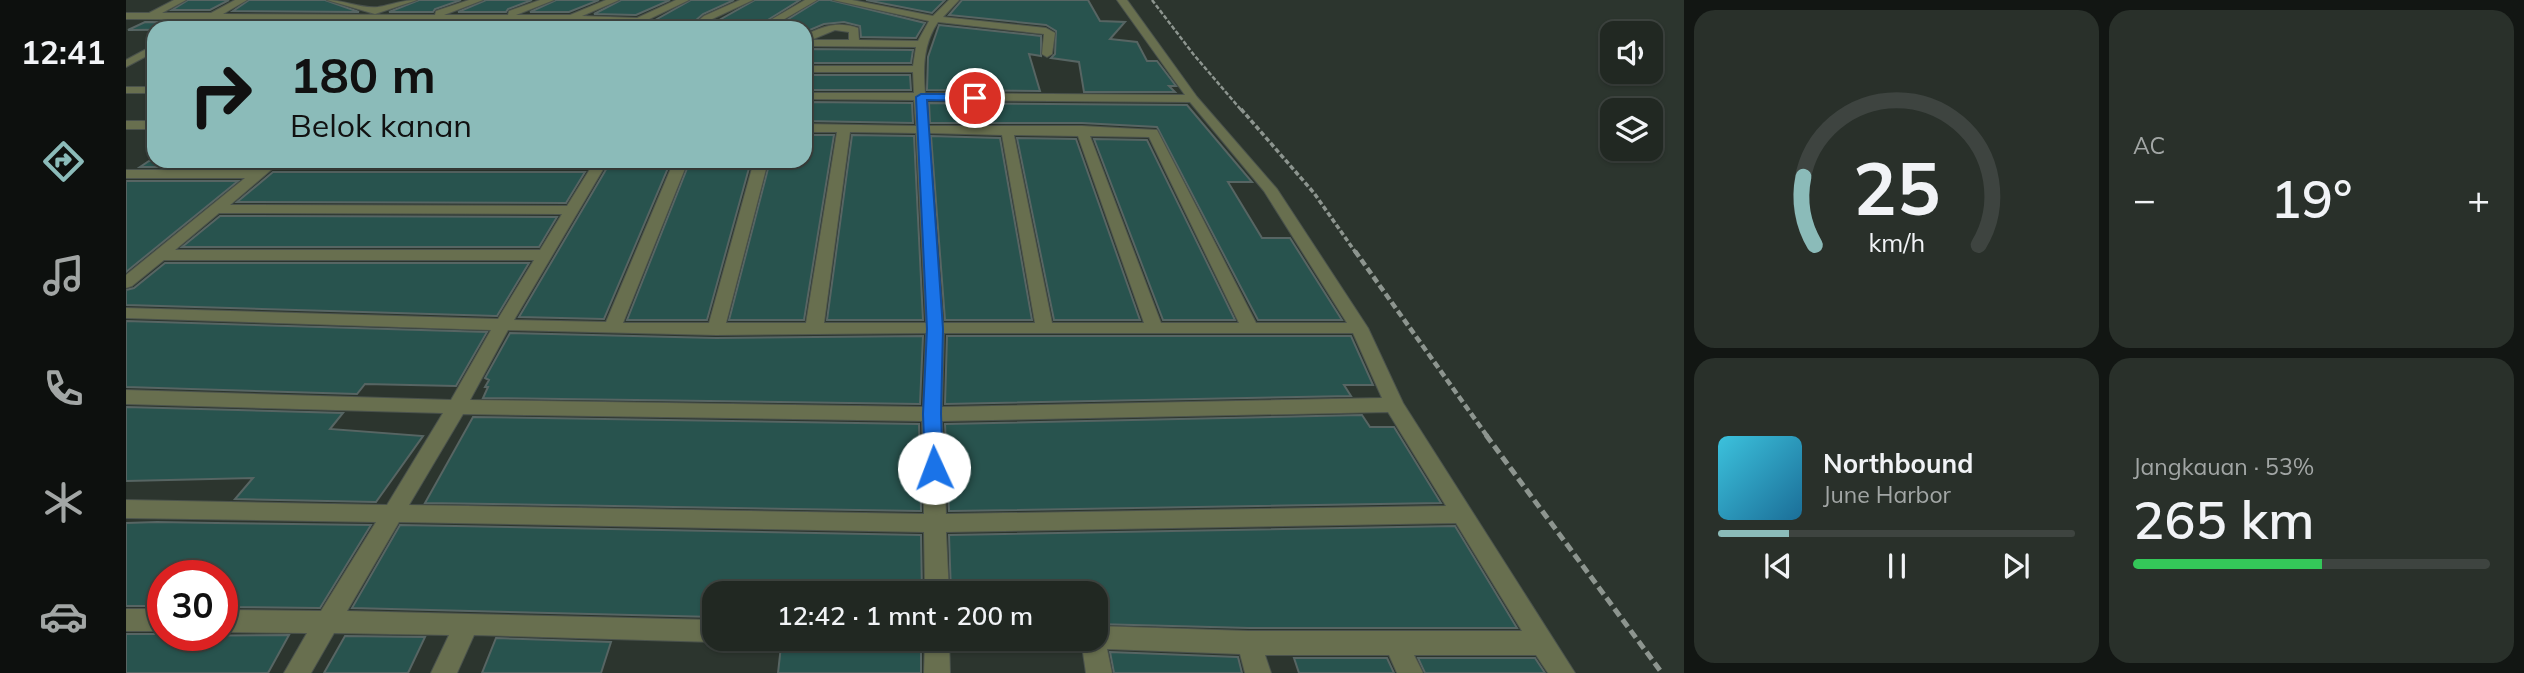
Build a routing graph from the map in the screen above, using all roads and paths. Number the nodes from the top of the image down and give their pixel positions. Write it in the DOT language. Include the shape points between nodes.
graph roads {
  1 [pos="181,0"];
  2 [pos="242,0"];
  3 [pos="337,0"];
  4 [pos="412,0"];
  5 [pos="478,0"];
  6 [pos="549,0"];
  7 [pos="614,0"];
  8 [pos="684,0"];
  9 [pos="748,0"];
  10 [pos="812,0"];
  11 [pos="838,0"];
  12 [pos="954,0"];
  13 [pos="1122,0"];
  14 [pos="1152,0"];
  15 [pos="375,11"];
  16 [pos="126,16"];
  17 [pos="150,16"];
  18 [pos="211,16"];
  19 [pos="401,17"];
  20 [pos="424,18"];
  21 [pos="445,18"];
  22 [pos="568,18"];
  23 [pos="934,19"];
  24 [pos="202,21"];
  25 [pos="442,21"];
  26 [pos="476,21"];
  27 [pos="502,21"];
  28 [pos="502,21"];
  29 [pos="565,21"];
  30 [pos="597,21"];
  31 [pos="643,21"];
  32 [pos="703,21"];
  33 [pos="774,21"];
  34 [pos="126,28"];
  35 [pos="812,37"];
  36 [pos="812,41"];
  37 [pos="854,43"];
  38 [pos="920,44"];
  39 [pos="147,52"];
  40 [pos="1046,54"];
  41 [pos="127,63"];
  42 [pos="147,63"];
  43 [pos="812,69"];
  44 [pos="918,69"];
  45 [pos="126,90"];
  46 [pos="147,90"];
  47 [pos="812,96"];
  48 [pos="921,97"];
  49 [pos="1193,99"];
  50 [pos="126,125"];
  51 [pos="147,125"];
  52 [pos="812,128"];
  53 [pos="844,128"];
  54 [pos="924,129"];
  55 [pos="1007,129"];
  56 [pos="1082,130"];
  57 [pos="251,168"];
  58 [pos="267,168"];
  59 [pos="596,168"];
  60 [pos="678,168"];
  61 [pos="759,168"];
  62 [pos="126,174"];
  63 [pos="148,174"];
  64 [pos="126,189"];
  65 [pos="217,208"];
  66 [pos="571,210"];
  67 [pos="161,254"];
  68 [pos="544,256"];
  69 [pos="126,283"];
  70 [pos="126,313"];
  71 [pos="502,326"];
  72 [pos="1154,326"];
  73 [pos="1250,327"];
  74 [pos="612,328"];
  75 [pos="1359,328"];
  76 [pos="716,329"];
  77 [pos="814,329"];
  78 [pos="935,329"];
  79 [pos="1045,329"];
  80 [pos="126,397"];
  81 [pos="1394,405"];
  82 [pos="457,407"];
  83 [pos="932,414"];
  84 [pos="126,509"];
  85 [pos="392,513"];
  86 [pos="1464,514"];
  87 [pos="936,523"];
  88 [pos="937,581"];
  89 [pos="126,620"];
  90 [pos="147,620"];
  91 [pos="238,621"];
  92 [pos="327,623"];
  93 [pos="467,624"];
  94 [pos="702,631"];
  95 [pos="1108,638"];
  96 [pos="1248,643"];
  97 [pos="1544,643"];
  98 [pos="1397,645"];
  99 [pos="937,651"];
  100 [pos="1096,651"];
  101 [pos="297,673"];
  102 [pos="444,673"];
  103 [pos="937,673"];
  104 [pos="1099,673"];
  105 [pos="1258,673"];
  106 [pos="1410,673"];
  107 [pos="1562,673"];
  108 [pos="1662,673"];
  1 -- 17 [label="street"];
  2 -- 18 [label="street"];
  3 -- 15 [label="street"];
  4 -- 15 [label="street"];
  5 -- 20 [label="street"];
  6 -- 27 [label="street"];
  7 -- 22 [label="street"];
  8 -- 31 [label="street"];
  9 -- 32 [label="street"];
  10 -- 33 [label="street"];
  11 -- 23 [label="street"];
  12 -- 23 [label="street"];
  13 -- 49 [label="street"];
  14 -- 108 [label="path" via="1314,193"];
  15 -- 19 [label="street"];
  16 -- 17 [label="street"];
  17 -- 18 [label="street"];
  17 -- 34 [label="street"];
  18 -- 19 [label="street"];
  18 -- 24 [label="street"];
  19 -- 20 [label="street"];
  20 -- 21 [label="street"];
  21 -- 25 [label="street"];
  21 -- 26 [label="street"];
  22 -- 28 [label="street"];
  22 -- 29 [label="street"];
  22 -- 30 [label="street"];
  23 -- 38 [label="street"];
  23 -- 40 [label="street" via="1046,31 1050,41"];
  35 -- 37 [label="street" via="843,27 855,32"];
  36 -- 37 [label="street"];
  37 -- 38 [label="street"];
  38 -- 44 [label="street"];
  39 -- 41 [label="street"];
  41 -- 42 [label="street"];
  43 -- 44 [label="street"];
  44 -- 48 [label="street"];
  45 -- 46 [label="street"];
  47 -- 48 [label="street"];
  48 -- 49 [label="street"];
  48 -- 54 [label="street"];
  49 -- 75 [label="street" via="1270,189"];
  50 -- 51 [label="street"];
  52 -- 53 [label="street"];
  53 -- 54 [label="street"];
  53 -- 77 [label="street"];
  54 -- 55 [label="street"];
  54 -- 78 [label="street"];
  55 -- 56 [label="street"];
  55 -- 79 [label="street"];
  56 -- 72 [label="street"];
  56 -- 73 [label="street" via="1156,135"];
  57 -- 63 [label="street"];
  58 -- 65 [label="street"];
  59 -- 66 [label="street"];
  60 -- 74 [label="street"];
  61 -- 76 [label="street"];
  62 -- 63 [label="street"];
  63 -- 64 [label="street"];
  65 -- 66 [label="street"];
  65 -- 67 [label="street"];
  66 -- 68 [label="street"];
  67 -- 68 [label="street"];
  67 -- 69 [label="street"];
  68 -- 71 [label="street"];
  70 -- 71 [label="street"];
  71 -- 74 [label="street"];
  71 -- 82 [label="street"];
  72 -- 73 [label="street"];
  72 -- 79 [label="street"];
  73 -- 75 [label="street"];
  74 -- 76 [label="street"];
  75 -- 81 [label="street"];
  76 -- 77 [label="street"];
  77 -- 78 [label="street"];
  78 -- 79 [label="street"];
  78 -- 83 [label="street"];
  80 -- 82 [label="street"];
  81 -- 83 [label="street"];
  81 -- 86 [label="street"];
  82 -- 83 [label="street"];
  82 -- 85 [label="street"];
  83 -- 87 [label="street"];
  84 -- 85 [label="street"];
  85 -- 87 [label="street"];
  85 -- 92 [label="street"];
  86 -- 87 [label="street"];
  86 -- 97 [label="street"];
  87 -- 88 [label="street"];
  89 -- 90 [label="street"];
  91 -- 92 [label="street"];
  92 -- 93 [label="street"];
  92 -- 101 [label="street"];
  93 -- 94 [label="street"];
  93 -- 102 [label="street"];
  95 -- 96 [label="street"];
  96 -- 98 [label="street"];
  96 -- 105 [label="street"];
  97 -- 98 [label="street"];
  97 -- 107 [label="street"];
  98 -- 106 [label="street"];
  99 -- 103 [label="street"];
  100 -- 104 [label="street"];
}
